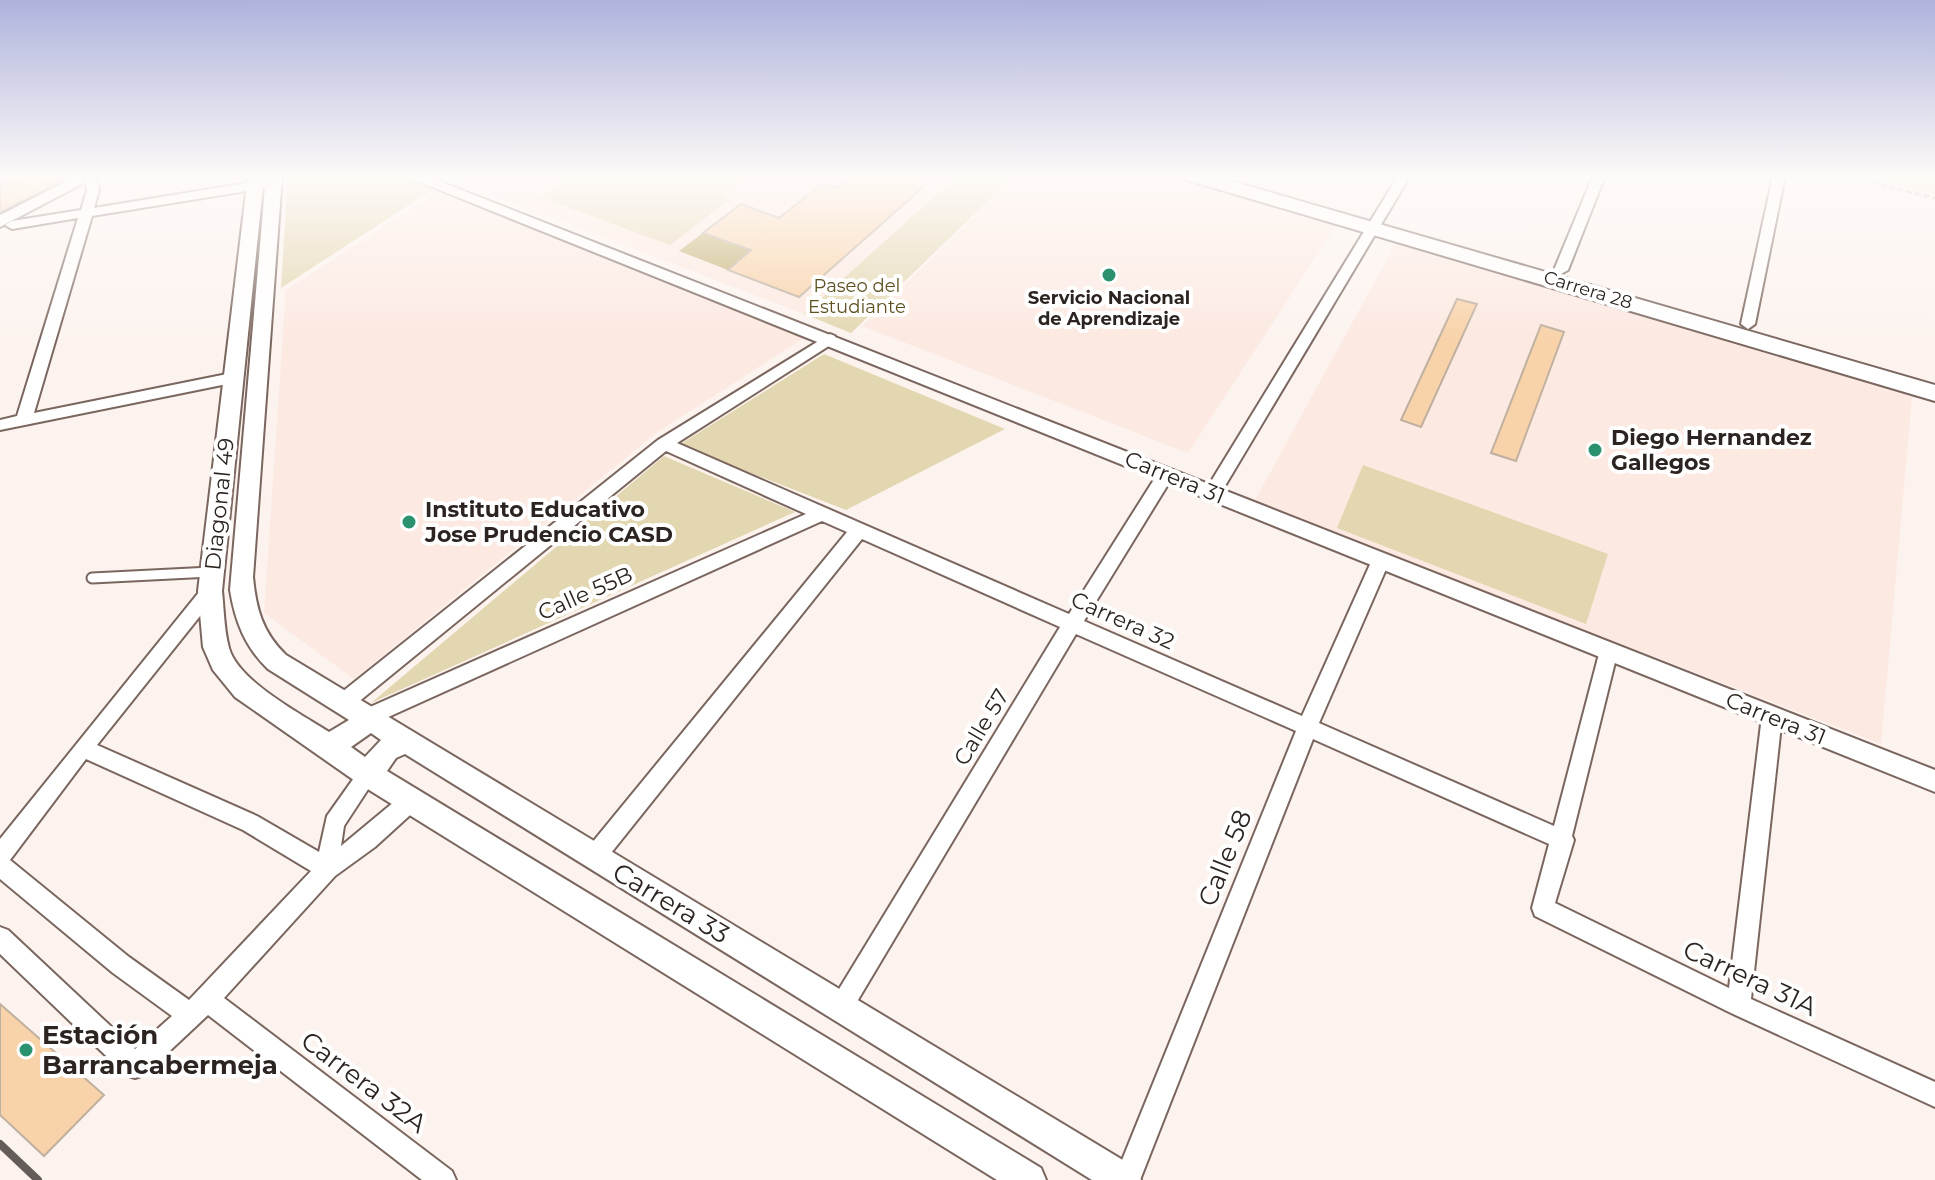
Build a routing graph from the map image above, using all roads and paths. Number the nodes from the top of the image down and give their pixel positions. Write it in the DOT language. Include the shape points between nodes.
graph roads {
  1 [pos="82,231"];
  2 [pos="256,231"];
  3 [pos="262,231"];
  4 [pos="554,231"];
  5 [pos="1369,231"];
  6 [pos="1412,231"];
  7 [pos="1417,231"];
  8 [pos="1577,231"];
  9 [pos="1767,231"];
  10 [pos="1561,270"];
  11 [pos="1748,324"];
  12 [pos="830,339"];
  13 [pos="1935,377"];
  14 [pos="232,378"];
  15 [pos="1935,393"];
  16 [pos="24,420"];
  17 [pos="0,425"];
  18 [pos="664,444"];
  19 [pos="1166,474"];
  20 [pos="1213,492"];
  21 [pos="822,514"];
  22 [pos="859,530"];
  23 [pos="1381,560"];
  24 [pos="92,578"];
  25 [pos="210,581"];
  26 [pos="243,604"];
  27 [pos="1072,624"];
  28 [pos="1609,650"];
  29 [pos="356,710"];
  30 [pos="1772,716"];
  31 [pos="1307,728"];
  32 [pos="406,740"];
  33 [pos="328,746"];
  34 [pos="83,748"];
  35 [pos="368,774"];
  36 [pos="1935,781"];
  37 [pos="413,799"];
  38 [pos="1563,840"];
  39 [pos="0,856"];
  40 [pos="595,856"];
  41 [pos="0,865"];
  42 [pos="327,869"];
  43 [pos="0,938"];
  44 [pos="1739,1005"];
  45 [pos="841,1007"];
  46 [pos="198,1008"];
  47 [pos="1935,1095"];
  48 [pos="443,1180"];
  49 [pos="1029,1180"];
  50 [pos="1125,1180"];
  1 -- 16 [label="street"];
  2 -- 14 [label="main road, Diagonal 49"];
  3 -- 26 [label="main road, Diagonal 49"];
  4 -- 12 [label="street, Carrera 31"];
  5 -- 20 [label="street"];
  6 -- 15 [label="main road, Carrera 28"];
  7 -- 10 [label="main road, Carrera 28"];
  8 -- 10 [label="street"];
  9 -- 11 [label="street"];
  10 -- 11 [label="main road, Carrera 28"];
  11 -- 13 [label="main road, Carrera 28"];
  12 -- 18 [label="street"];
  12 -- 19 [label="street, Carrera 31"];
  14 -- 16 [label="street"];
  14 -- 25 [label="main road, Diagonal 49"];
  16 -- 17 [label="street"];
  18 -- 21 [label="street, Carrera 32"];
  18 -- 29 [label="street"];
  19 -- 20 [label="street, Carrera 31"];
  19 -- 27 [label="street, Calle 57"];
  20 -- 23 [label="street, Carrera 31"];
  21 -- 22 [label="street, Carrera 32"];
  21 -- 29 [label="street, Calle 55B"];
  22 -- 27 [label="street, Carrera 32"];
  22 -- 40 [label="street"];
  23 -- 28 [label="street, Carrera 31"];
  23 -- 31 [label="street, Calle 58"];
  24 -- 25 [label="lane"];
  25 -- 33 [label="main road, Carrera 33" via="216,647 233,679"];
  25 -- 34 [label="street, Diagonal 49"];
  26 -- 29 [label="main road, Carrera 33" via="266,652"];
  27 -- 31 [label="street, Carrera 32"];
  27 -- 45 [label="street, Calle 57"];
  28 -- 30 [label="street, Carrera 31"];
  28 -- 38 [label="street"];
  29 -- 32 [label="main road, Carrera 33"];
  29 -- 33 [label="main road" via="355,732"];
  30 -- 36 [label="street, Carrera 31"];
  30 -- 44 [label="street"];
  31 -- 38 [label="street, Carrera 32"];
  31 -- 50 [label="street, Calle 58"];
  32 -- 35 [label="main road" via="387,750"];
  32 -- 40 [label="main road, Carrera 33"];
  33 -- 35 [label="main road, Carrera 33"];
  34 -- 39 [label="street, Diagonal 49"];
  34 -- 42 [label="street" via="250,823"];
  35 -- 37 [label="main road, Carrera 33"];
  35 -- 42 [label="street" via="334,823"];
  37 -- 42 [label="street"];
  37 -- 49 [label="main road, Carrera 33"];
  38 -- 44 [label="street, Carrera 31A" via="1543,908"];
  40 -- 45 [label="main road, Carrera 33"];
  41 -- 46 [label="street, Carrera 32A" via="121,965"];
  42 -- 46 [label="street"];
  43 -- 46 [label="street" via="135,1066"];
  44 -- 47 [label="street, Carrera 31A"];
  45 -- 50 [label="main road, Carrera 33"];
  46 -- 48 [label="street, Carrera 32A"];
}
